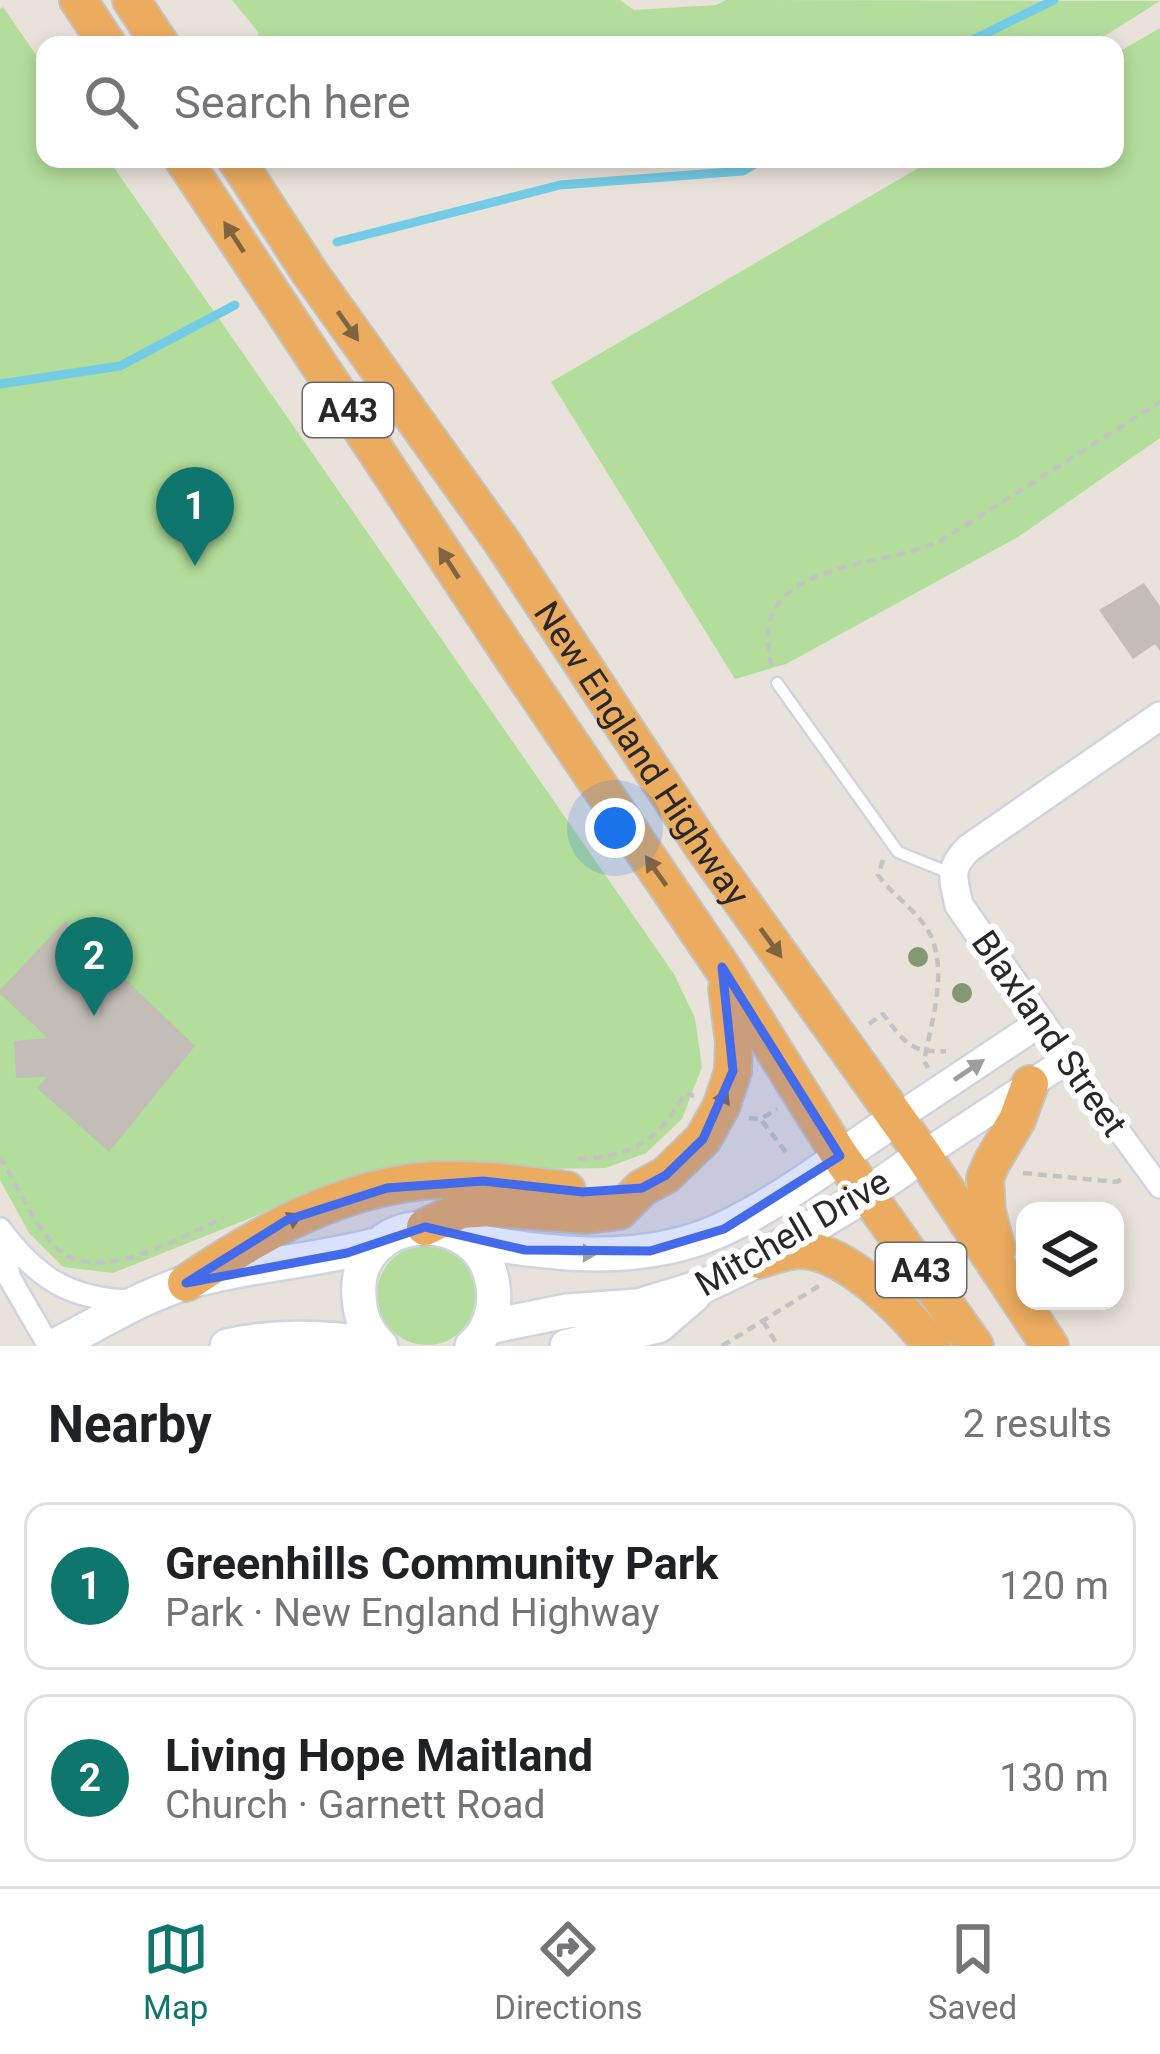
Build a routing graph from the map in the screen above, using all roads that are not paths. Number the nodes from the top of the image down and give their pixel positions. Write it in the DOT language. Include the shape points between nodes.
graph roads {
  1 [pos="78,0"];
  2 [pos="131,0"];
  3 [pos="101,36"];
  4 [pos="155,36"];
  5 [pos="189,168"];
  6 [pos="242,168"];
  7 [pos="776,683"];
  8 [pos="1160,716"];
  9 [pos="952,874"];
  10 [pos="722,968"];
  11 [pos="1041,1022"];
  12 [pos="1067,1060"];
  13 [pos="1030,1084"];
  14 [pos="897,1118"];
  15 [pos="923,1155"];
  16 [pos="841,1156"];
  17 [pos="1160,1187"];
  18 [pos="642,1188"];
  19 [pos="867,1194"];
  20 [pos="425,1227"];
  21 [pos="1,1232"];
  22 [pos="464,1239"];
  23 [pos="380,1244"];
  24 [pos="758,1260"];
  25 [pos="187,1282"];
  26 [pos="1009,1282"];
  27 [pos="704,1286"];
  28 [pos="142,1301"];
  29 [pos="479,1340"];
  30 [pos="380,1345"];
  31 [pos="52,1346"];
  32 [pos="226,1346"];
  33 [pos="567,1346"];
  34 [pos="932,1346"];
  35 [pos="975,1346"];
  36 [pos="1050,1346"];
  1 -- 3 [label="highway"];
  2 -- 4 [label="highway"];
  10 -- 5 [label="highway, New England Highway / A43, one-way"];
  6 -- 14 [label="highway, New England Highway / A43, one-way"];
  7 -- 9 [label="lane" via="898,852"];
  8 -- 9 [label="street" via="969,848"];
  9 -- 11 [label="street, Blaxland Street" via="959,905"];
  10 -- 16 [label="highway, New England Highway / A43"];
  18 -- 10 [label="highway, one-way" via="686,1158 721,1107 734,1042"];
  11 -- 12 [label="street, Blaxland Street"];
  14 -- 11 [label="street, Mitchell Drive, one-way"];
  12 -- 13 [label="street, Mitchell Drive"];
  12 -- 17 [label="street, Blaxland Street"];
  13 -- 15 [label="street, Mitchell Drive"];
  13 -- 26 [label="highway" via="986,1178 992,1233"];
  14 -- 15 [label="highway, New England Highway / A43"];
  14 -- 16 [label="main road, Mitchell Drive"];
  15 -- 19 [label="main road, Mitchell Drive"];
  15 -- 26 [label="highway, New England Highway / A43"];
  16 -- 19 [label="highway, New England Highway / A43"];
  22 -- 16 [label="main road, Mitchell Drive, one-way" via="577,1254 650,1251 724,1229"];
  18 -- 20 [label="highway" via="619,1211 461,1210"];
  25 -- 18 [label="highway, one-way" via="287,1220 387,1188 434,1180 584,1192"];
  19 -- 24 [label="main road, Mitchell Drive"];
  19 -- 35 [label="highway, New England Highway / A43"];
  20 -- 22 [label="main road, Mitchell Drive"];
  20 -- 23 [label="main road"];
  21 -- 28 [label="street" via="77,1295"];
  21 -- 31 [label="street" via="9,1277"];
  22 -- 29 [label="main road" via="481,1252 494,1289"];
  23 -- 25 [label="main road"];
  23 -- 30 [label="main road" via="358,1285 360,1313"];
  24 -- 27 [label="main road, Mitchell Drive"];
  24 -- 34 [label="highway" via="806,1250 842,1263"];
  25 -- 28 [label="main road"];
  26 -- 36 [label="highway, New England Highway / A43"];
  27 -- 29 [label="main road, Mitchell Drive" via="638,1306 553,1313"];
  27 -- 33 [label="main road" via="658,1326"];
  28 -- 31 [label="main road"];
  30 -- 32 [label="main road" via="278,1338"];
}
